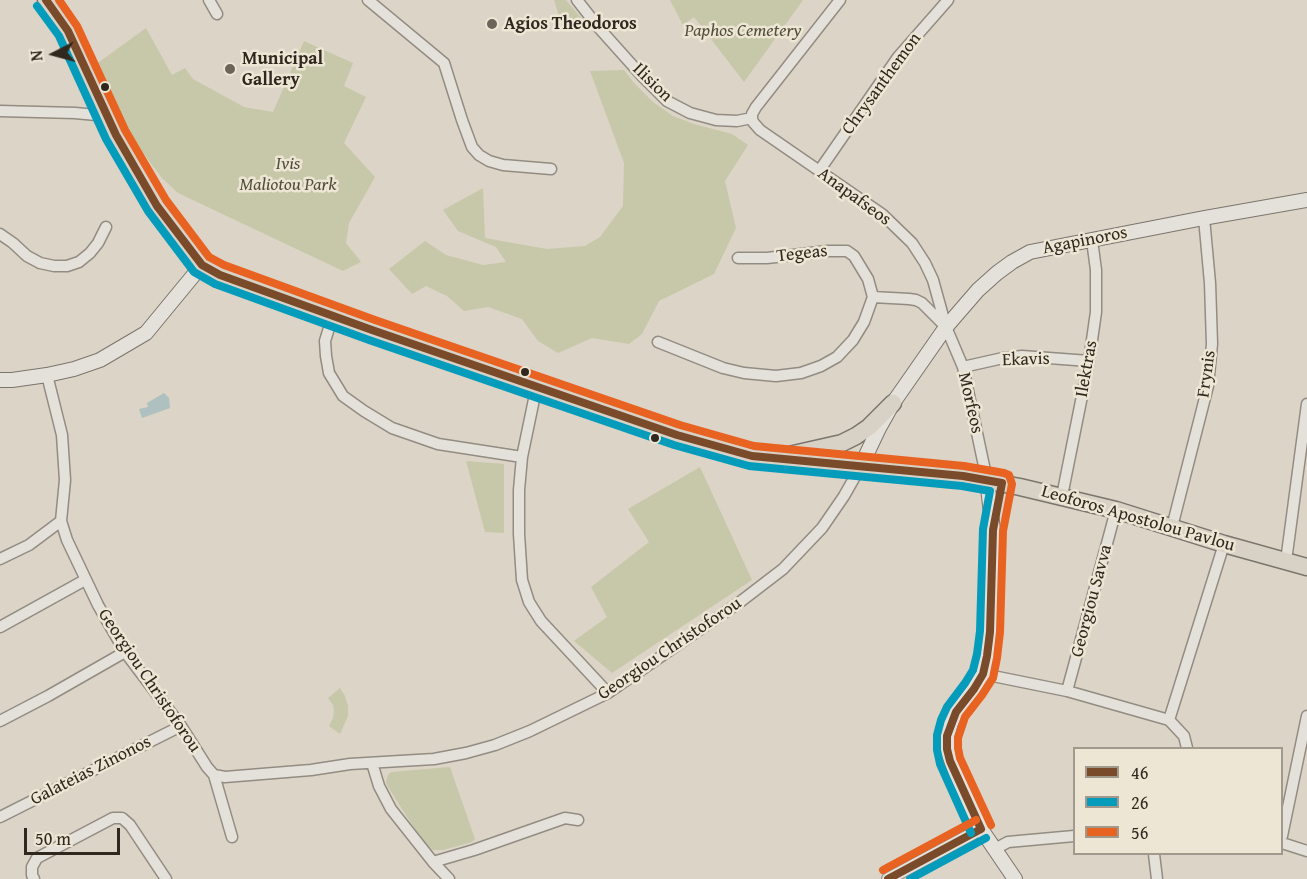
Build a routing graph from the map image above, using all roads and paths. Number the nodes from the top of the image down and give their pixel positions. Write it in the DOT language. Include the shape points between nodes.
graph roads {
  1 [pos="46,0"];
  2 [pos="209,0"];
  3 [pos="368,0"];
  4 [pos="577,0"];
  5 [pos="840,0"];
  6 [pos="948,0"];
  7 [pos="217,14"];
  8 [pos="0,111"];
  9 [pos="107,116"];
  10 [pos="752,118"];
  11 [pos="551,170"];
  12 [pos="819,171"];
  13 [pos="1307,200"];
  14 [pos="1204,218"];
  15 [pos="106,227"];
  16 [pos="0,234"];
  17 [pos="1092,240"];
  18 [pos="738,258"];
  19 [pos="202,265"];
  20 [pos="873,297"];
  21 [pos="333,315"];
  22 [pos="946,327"];
  23 [pos="658,342"];
  24 [pos="1089,361"];
  25 [pos="963,367"];
  26 [pos="47,375"];
  27 [pos="0,380"];
  28 [pos="537,385"];
  29 [pos="893,403"];
  30 [pos="1307,404"];
  31 [pos="522,457"];
  32 [pos="774,459"];
  33 [pos="861,466"];
  34 [pos="995,482"];
  35 [pos="1062,496"];
  36 [pos="1116,510"];
  37 [pos="61,521"];
  38 [pos="1172,527"];
  39 [pos="1224,544"];
  40 [pos="0,559"];
  41 [pos="1286,561"];
  42 [pos="1307,567"];
  43 [pos="85,580"];
  44 [pos="0,627"];
  45 [pos="125,652"];
  46 [pos="983,674"];
  47 [pos="1067,691"];
  48 [pos="608,693"];
  49 [pos="1307,716"];
  50 [pos="1169,720"];
  51 [pos="0,721"];
  52 [pos="181,726"];
  53 [pos="1187,747"];
  54 [pos="372,763"];
  55 [pos="214,775"];
  56 [pos="0,817"];
  57 [pos="578,820"];
  58 [pos="1283,827"];
  59 [pos="981,829"];
  60 [pos="1073,836"];
  61 [pos="232,837"];
  62 [pos="1283,844"];
  63 [pos="995,849"];
  64 [pos="1307,851"];
  65 [pos="1154,855"];
  66 [pos="433,862"];
  67 [pos="34,879"];
  68 [pos="166,879"];
  69 [pos="449,879"];
  70 [pos="888,879"];
  71 [pos="1016,879"];
  72 [pos="1157,879"];
  1 -- 9 [label="main road" via="68,31"];
  2 -- 7 [label="street"];
  3 -- 11 [label="street" via="444,63 472,147 479,154 504,165"];
  4 -- 10 [label="street, Ilision" via="667,101 710,118"];
  5 -- 10 [label="street" via="756,106"];
  6 -- 12 [label="street, Chrysanthemon" via="898,57"];
  8 -- 9 [label="street"];
  9 -- 19 [label="main road" via="157,206"];
  10 -- 12 [label="street, Anapafseos" via="760,130"];
  12 -- 22 [label="street, Anapafseos" via="882,214 912,243 933,280"];
  13 -- 14 [label="main road, Agapinoros"];
  14 -- 17 [label="main road, Agapinoros"];
  14 -- 38 [label="street, Frynis" via="1212,345 1208,386"];
  15 -- 16 [label="street" via="90,253 67,266 40,263"];
  17 -- 22 [label="main road, Agapinoros" via="1030,252 1012,262 978,290"];
  17 -- 24 [label="street, Ilektras" via="1096,312"];
  18 -- 20 [label="street, Tegeas" via="847,251 855,256 868,279"];
  19 -- 21 [label="main road"];
  19 -- 26 [label="main road" via="146,333 100,360"];
  20 -- 22 [label="street" via="916,300"];
  20 -- 23 [label="street" via="854,340 837,357 801,373 744,374"];
  21 -- 28 [label="main road"];
  21 -- 31 [label="street" via="325,341 326,356 329,373 344,396 392,428 438,444"];
  22 -- 25 [label="street, Morfeos"];
  22 -- 29 [label="main road, Agapinoros"];
  24 -- 25 [label="street, Ekavis" via="1022,356"];
  24 -- 35 [label="street, Ilektras"];
  25 -- 34 [label="street, Morfeos"];
  26 -- 27 [label="main road"];
  26 -- 37 [label="street, Georgiou Christoforou" via="64,453"];
  28 -- 31 [label="street"];
  28 -- 32 [label="main road" via="706,444"];
  29 -- 32 [label="main road" via="869,427 842,443"];
  29 -- 33 [label="main road, Agapinoros"];
  30 -- 41 [label="street"];
  31 -- 48 [label="street" via="519,558 529,602 556,639"];
  32 -- 33 [label="main road, Leoforos Apostolou Pavlou"];
  33 -- 34 [label="main road, Leoforos Apostolou Pavlou"];
  33 -- 48 [label="street, Georgiou Christoforou" via="822,528 783,569"];
  34 -- 35 [label="main road, Leoforos Apostolou Pavlou"];
  34 -- 46 [label="main road" via="990,632"];
  35 -- 36 [label="main road, Leoforos Apostolou Pavlou"];
  36 -- 38 [label="main road, Leoforos Apostolou Pavlou"];
  36 -- 47 [label="street, Georgiou Savva"];
  37 -- 40 [label="street" via="29,545"];
  37 -- 43 [label="street, Georgiou Christoforou"];
  38 -- 39 [label="main road, Leoforos Apostolou Pavlou"];
  39 -- 41 [label="main road, Leoforos Apostolou Pavlou"];
  39 -- 50 [label="street"];
  41 -- 42 [label="main road, Leoforos Apostolou Pavlou"];
  43 -- 44 [label="street"];
  43 -- 45 [label="street, Georgiou Christoforou"];
  45 -- 51 [label="street"];
  45 -- 52 [label="street, Georgiou Christoforou"];
  46 -- 47 [label="street"];
  46 -- 59 [label="main road" via="956,712 947,736 950,760"];
  47 -- 50 [label="street"];
  48 -- 54 [label="street, Georgiou Christoforou" via="495,745 434,759"];
  49 -- 58 [label="street"];
  50 -- 53 [label="street" via="1184,736"];
  52 -- 55 [label="street, Georgiou Christoforou"];
  52 -- 56 [label="street, Galateias Zinonos"];
  54 -- 55 [label="street, Georgiou Christoforou"];
  54 -- 66 [label="street" via="378,786 391,809"];
  55 -- 61 [label="street, Georgiou Christoforou"];
  57 -- 66 [label="street" via="565,818"];
  59 -- 63 [label="main road"];
  59 -- 70 [label="street"];
  60 -- 63 [label="street" via="1008,842"];
  62 -- 64 [label="street"];
  63 -- 71 [label="main road"];
  65 -- 72 [label="street"];
  66 -- 69 [label="street"];
  67 -- 68 [label="street" via="32,867 37,858 113,818 122,818 130,825"];
}
